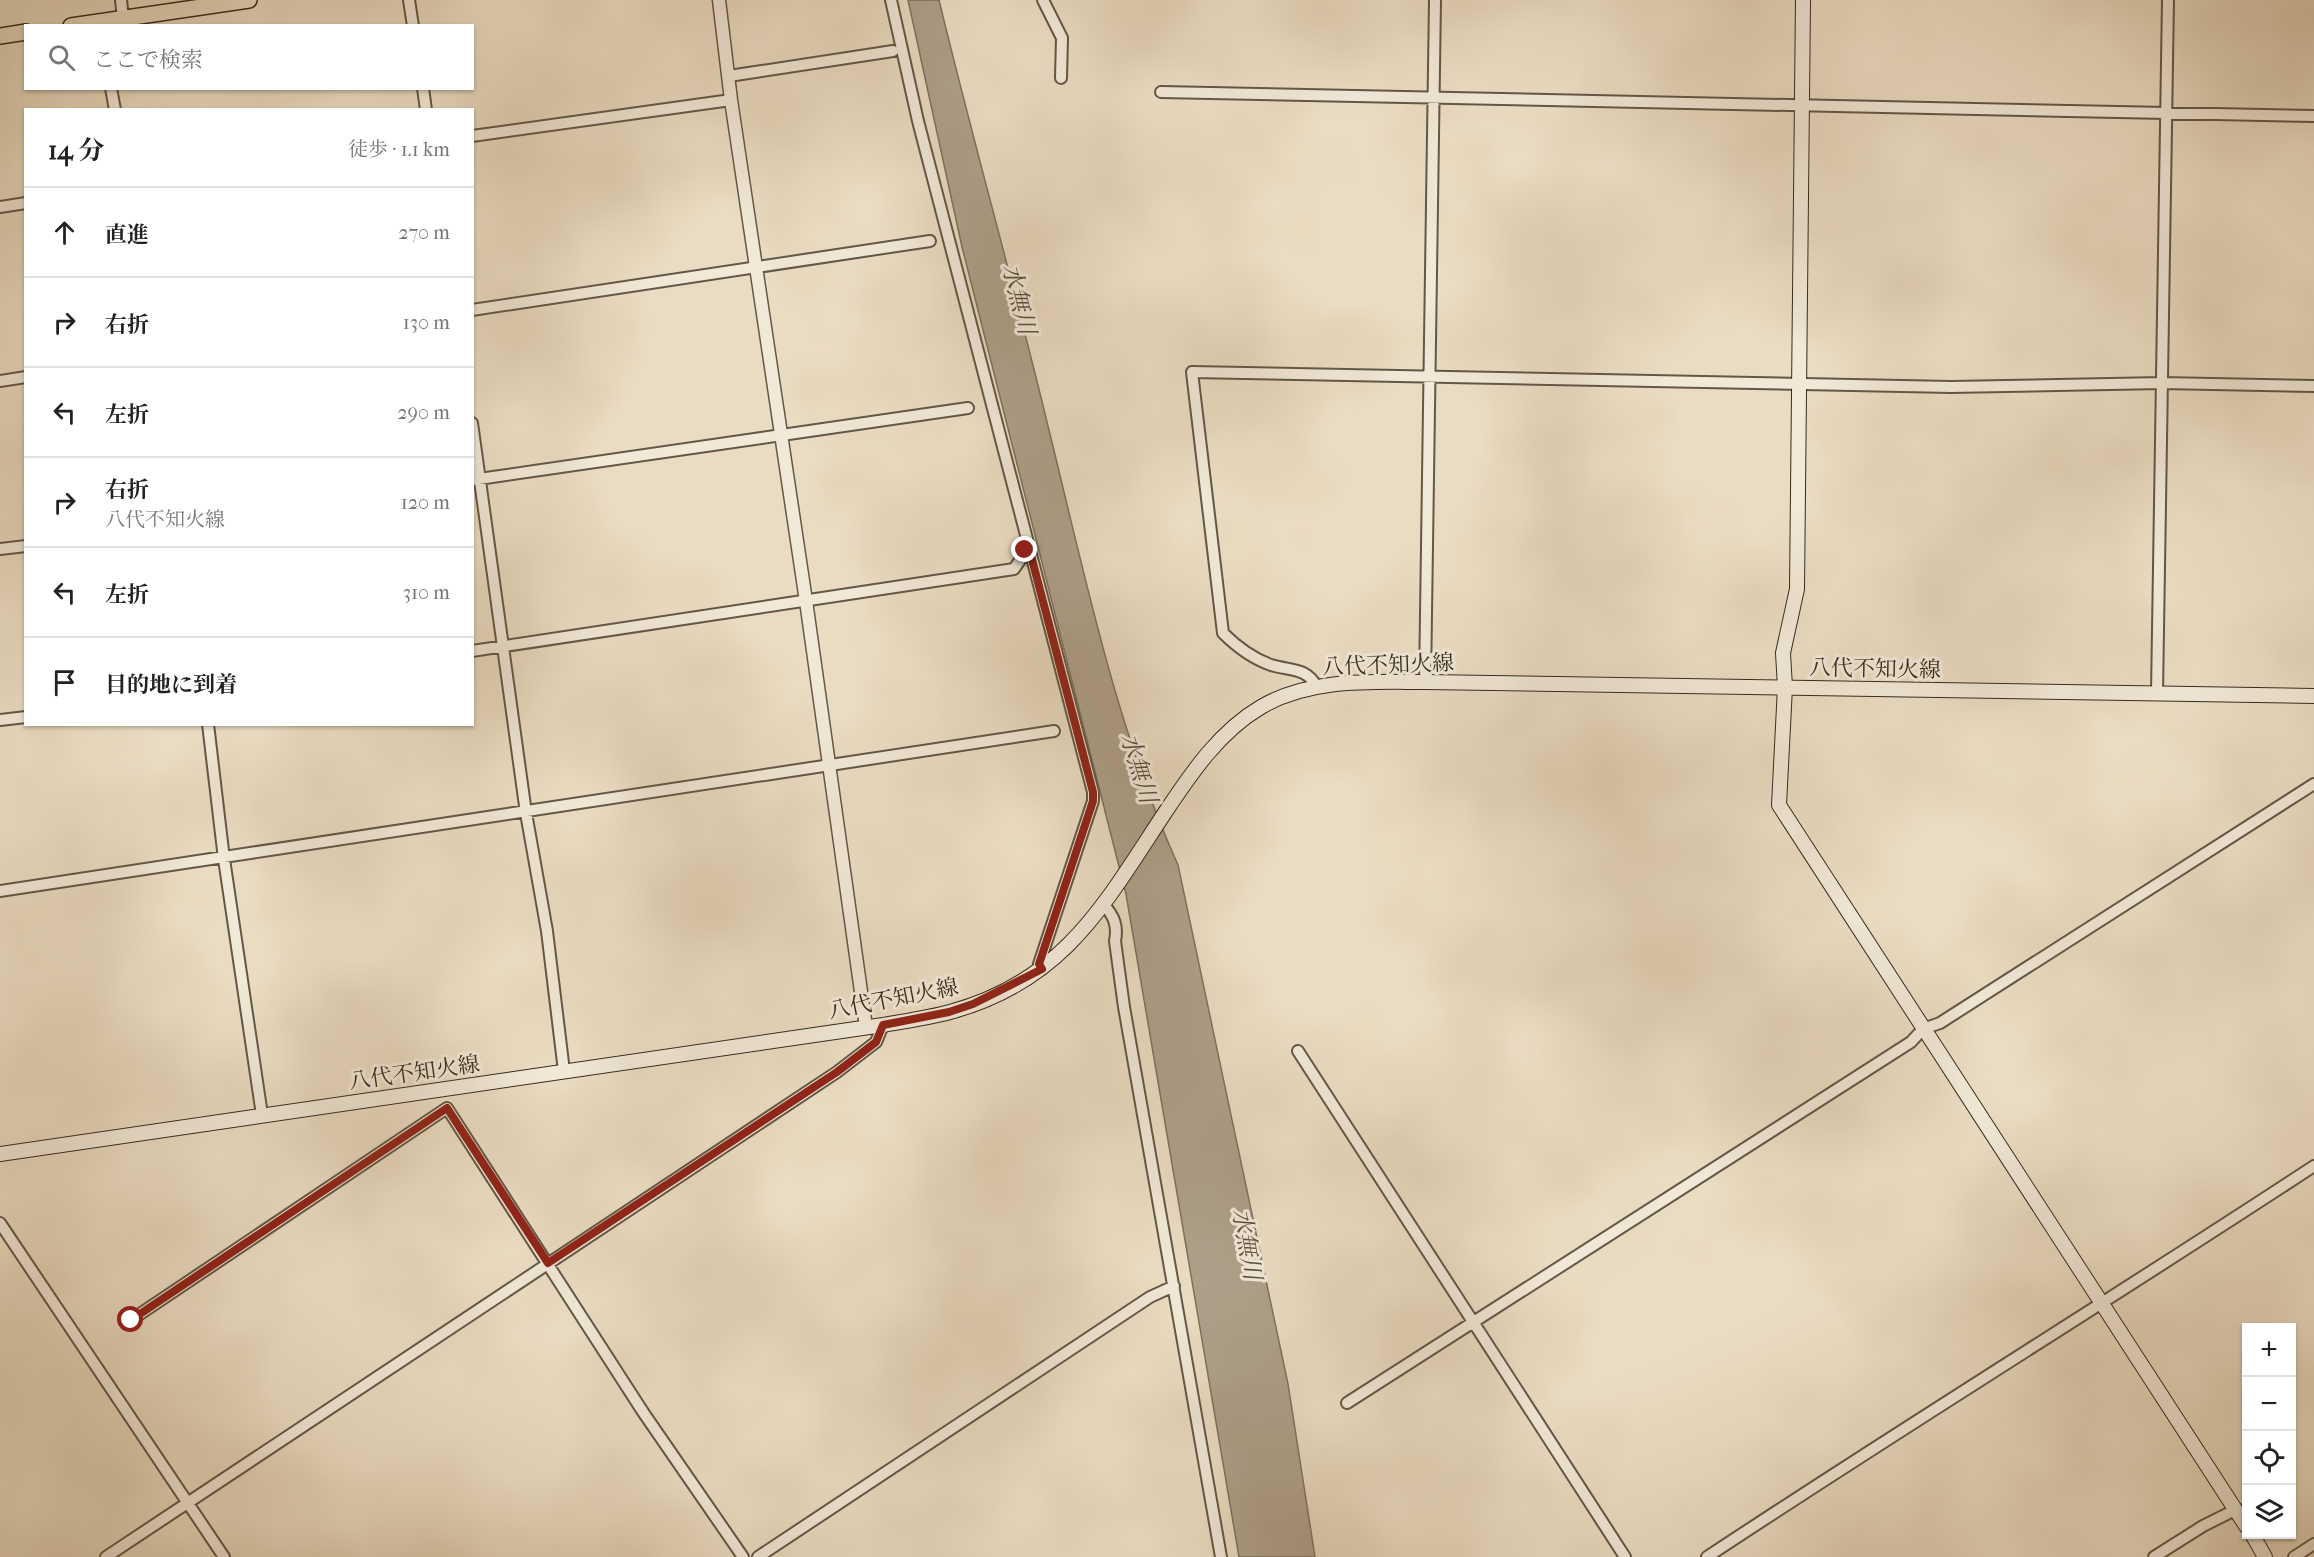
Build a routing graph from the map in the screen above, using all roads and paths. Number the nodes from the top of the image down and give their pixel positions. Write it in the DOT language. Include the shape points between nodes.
graph roads {
  1 [pos="121,0"];
  2 [pos="249,0"];
  3 [pos="409,0"];
  4 [pos="719,0"];
  5 [pos="891,0"];
  6 [pos="1043,0"];
  7 [pos="1435,0"];
  8 [pos="1803,0"];
  9 [pos="2168,0"];
  10 [pos="123,18"];
  11 [pos="99,23"];
  12 [pos="413,24"];
  13 [pos="24,32"];
  14 [pos="0,36"];
  15 [pos="893,51"];
  16 [pos="729,76"];
  17 [pos="1061,78"];
  18 [pos="111,90"];
  19 [pos="423,90"];
  20 [pos="1161,92"];
  21 [pos="1434,98"];
  22 [pos="731,100"];
  23 [pos="1802,104"];
  24 [pos="116,108"];
  25 [pos="426,108"];
  26 [pos="2166,113"];
  27 [pos="2314,116"];
  28 [pos="474,136"];
  29 [pos="24,203"];
  30 [pos="0,207"];
  31 [pos="930,241"];
  32 [pos="756,268"];
  33 [pos="474,310"];
  34 [pos="1429,376"];
  35 [pos="24,377"];
  36 [pos="0,381"];
  37 [pos="2162,383"];
  38 [pos="1798,384"];
  39 [pos="2314,386"];
  40 [pos="968,408"];
  41 [pos="782,436"];
  42 [pos="474,452"];
  43 [pos="476,480"];
  44 [pos="24,546"];
  45 [pos="1029,548"];
  46 [pos="0,549"];
  47 [pos="806,601"];
  48 [pos="504,646"];
  49 [pos="474,651"];
  50 [pos="1425,682"];
  51 [pos="1317,687"];
  52 [pos="1785,687"];
  53 [pos="2157,693"];
  54 [pos="2314,696"];
  55 [pos="24,717"];
  56 [pos="0,720"];
  57 [pos="208,726"];
  58 [pos="1054,731"];
  59 [pos="829,767"];
  60 [pos="2314,784"];
  61 [pos="526,813"];
  62 [pos="224,859"];
  63 [pos="0,891"];
  64 [pos="1107,901"];
  65 [pos="1042,969"];
  66 [pos="883,1025"];
  67 [pos="866,1027"];
  68 [pos="1923,1029"];
  69 [pos="1298,1051"];
  70 [pos="564,1071"];
  71 [pos="262,1115"];
  72 [pos="0,1154"];
  73 [pos="2314,1166"];
  74 [pos="0,1223"];
  75 [pos="548,1263"];
  76 [pos="1174,1286"];
  77 [pos="2103,1304"];
  78 [pos="131,1320"];
  79 [pos="1474,1322"];
  80 [pos="1347,1403"];
  81 [pos="189,1502"];
  82 [pos="2236,1509"];
  83 [pos="2242,1518"];
  84 [pos="2255,1539"];
  85 [pos="2314,1544"];
  86 [pos="106,1557"];
  87 [pos="224,1557"];
  88 [pos="743,1557"];
  89 [pos="758,1557"];
  90 [pos="1221,1557"];
  91 [pos="1625,1557"];
  92 [pos="1707,1557"];
  93 [pos="2154,1557"];
  94 [pos="2265,1557"];
  95 [pos="2294,1557"];
  1 -- 10 [label="street"];
  2 -- 10 [label="main road"];
  3 -- 12 [label="street"];
  4 -- 16 [label="street"];
  5 -- 45 [label="street" via="918,121"];
  6 -- 17 [label="street" via="1062,38"];
  7 -- 21 [label="street"];
  8 -- 23 [label="main road"];
  9 -- 26 [label="street"];
  10 -- 11 [label="main road"];
  13 -- 14 [label="main road"];
  15 -- 16 [label="street"];
  16 -- 22 [label="street"];
  18 -- 24 [label="street"];
  19 -- 25 [label="street"];
  20 -- 21 [label="street"];
  21 -- 23 [label="street"];
  21 -- 34 [label="street"];
  22 -- 28 [label="street"];
  22 -- 32 [label="street"];
  23 -- 26 [label="street"];
  23 -- 38 [label="main road"];
  26 -- 27 [label="street"];
  26 -- 37 [label="street"];
  29 -- 30 [label="street"];
  31 -- 32 [label="street"];
  32 -- 33 [label="street"];
  32 -- 41 [label="street"];
  34 -- 38 [label="street"];
  34 -- 50 [label="street"];
  34 -- 51 [label="street" via="1192,372 1223,633 1270,664 1302,671"];
  35 -- 36 [label="street"];
  37 -- 38 [label="street" via="1951,387"];
  37 -- 39 [label="street"];
  37 -- 53 [label="street"];
  38 -- 52 [label="main road" via="1797,589 1783,652"];
  40 -- 41 [label="street"];
  41 -- 43 [label="street"];
  41 -- 47 [label="street"];
  42 -- 43 [label="street"];
  43 -- 48 [label="street"];
  44 -- 46 [label="street"];
  45 -- 47 [label="street" via="1014,569"];
  45 -- 65 [label="street" via="1093,792 1039,964"];
  47 -- 48 [label="street"];
  47 -- 59 [label="street"];
  48 -- 49 [label="street"];
  48 -- 61 [label="street"];
  50 -- 51 [label="main road, 八代不知火線"];
  50 -- 52 [label="main road, 八代不知火線"];
  51 -- 64 [label="main road, 八代不知火線" via="1261,707 1212,748 1174,798"];
  52 -- 53 [label="main road, 八代不知火線"];
  52 -- 68 [label="main road" via="1779,805"];
  53 -- 54 [label="main road, 八代不知火線"];
  55 -- 56 [label="street"];
  57 -- 62 [label="street"];
  58 -- 59 [label="street"];
  59 -- 61 [label="street"];
  59 -- 67 [label="street"];
  60 -- 68 [label="street" via="1940,1023"];
  61 -- 62 [label="street"];
  61 -- 70 [label="street" via="547,931"];
  62 -- 63 [label="street"];
  62 -- 71 [label="street"];
  64 -- 65 [label="main road, 八代不知火線" via="1082,933"];
  64 -- 76 [label="street" via="1117,931 1124,1007"];
  65 -- 66 [label="main road, 八代不知火線" via="973,1004"];
  66 -- 67 [label="main road, 八代不知火線"];
  66 -- 75 [label="street" via="876,1042 837,1072"];
  67 -- 70 [label="main road, 八代不知火線"];
  68 -- 77 [label="main road"];
  68 -- 79 [label="street" via="1911,1042"];
  69 -- 79 [label="street"];
  70 -- 71 [label="main road, 八代不知火線"];
  71 -- 72 [label="main road, 八代不知火線"];
  73 -- 77 [label="street"];
  74 -- 81 [label="street"];
  75 -- 78 [label="street" via="447,1108"];
  75 -- 81 [label="street"];
  75 -- 88 [label="street" via="643,1412"];
  76 -- 89 [label="street" via="1150,1297"];
  76 -- 90 [label="street"];
  77 -- 82 [label="main road"];
  77 -- 92 [label="street"];
  79 -- 80 [label="street"];
  79 -- 91 [label="street"];
  81 -- 86 [label="street"];
  81 -- 87 [label="street"];
  82 -- 83 [label="main road"];
  82 -- 93 [label="street"];
  84 -- 94 [label="main road"];
  85 -- 95 [label="street"];
}
